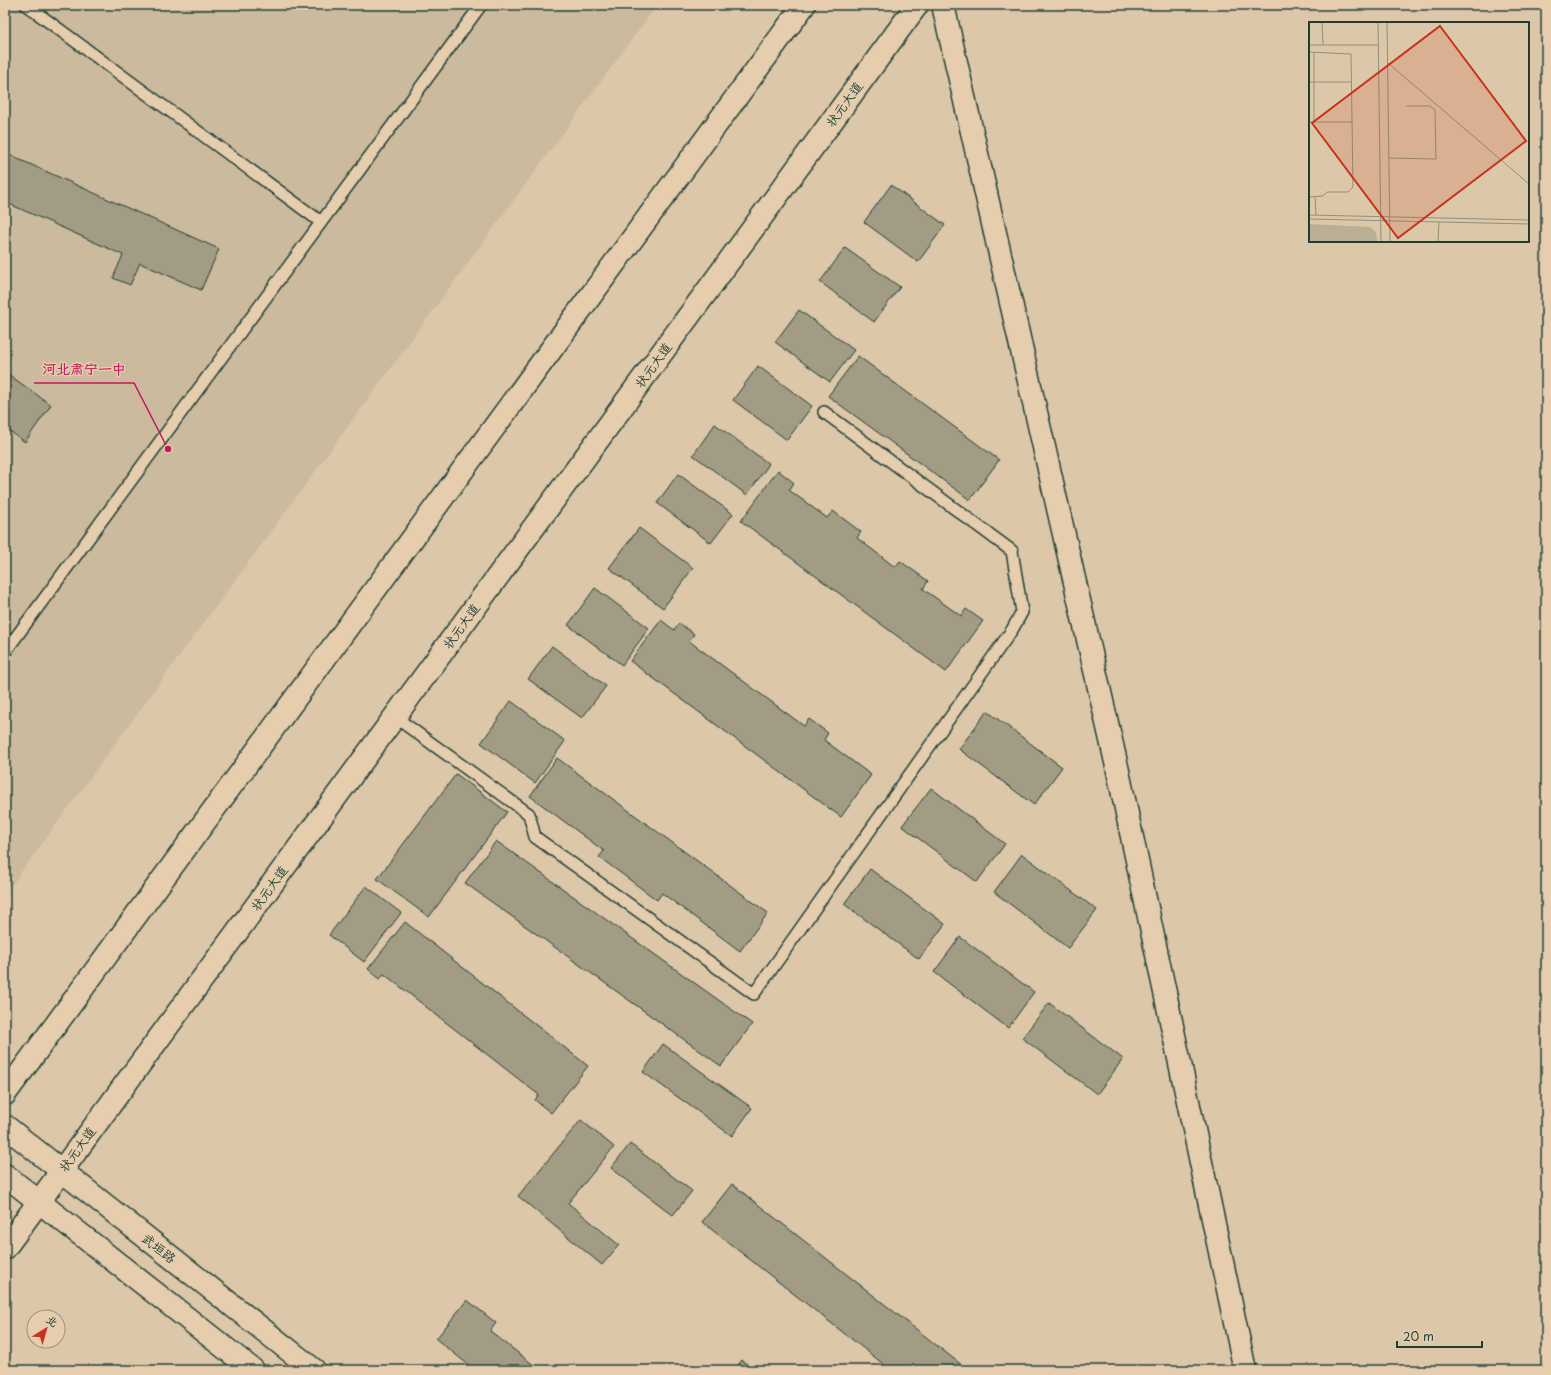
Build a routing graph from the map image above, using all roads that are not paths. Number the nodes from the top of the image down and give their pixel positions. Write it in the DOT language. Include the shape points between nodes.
graph roads {
  1 [pos="481,5"];
  2 [pos="804,5"];
  3 [pos="917,5"];
  4 [pos="943,5"];
  5 [pos="29,6"];
  6 [pos="321,222"];
  7 [pos="824,412"];
  8 [pos="5,652"];
  9 [pos="395,716"];
  10 [pos="5,1094"];
  11 [pos="5,1126"];
  12 [pos="61,1171"];
  13 [pos="5,1174"];
  14 [pos="39,1202"];
  15 [pos="5,1248"];
  16 [pos="252,1370"];
  17 [pos="314,1370"];
  18 [pos="1245,1370"];
  1 -- 6 [label="lane"];
  2 -- 10 [label="main road"];
  3 -- 9 [label="main road, 状元大道"];
  4 -- 18 [label="main road" via="1118,771"];
  5 -- 6 [label="lane"];
  6 -- 8 [label="lane"];
  7 -- 9 [label="lane" via="1012,551 1022,612 1012,630 754,994 535,837 529,814"];
  9 -- 12 [label="main road, 状元大道"];
  11 -- 12 [label="main road, 武垣路"];
  12 -- 14 [label="main road, 状元大道"];
  12 -- 17 [label="main road, 武垣路"];
  13 -- 14 [label="main road"];
  14 -- 15 [label="main road, 状元大道"];
  14 -- 16 [label="main road"];
}
